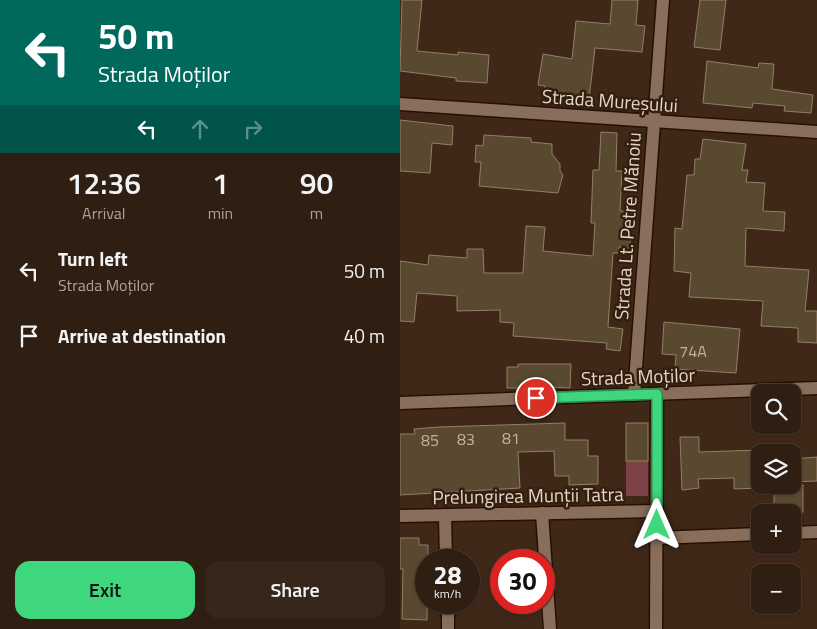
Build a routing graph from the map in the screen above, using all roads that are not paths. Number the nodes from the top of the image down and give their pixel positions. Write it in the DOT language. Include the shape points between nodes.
graph roads {
  1 [pos="663,0"];
  2 [pos="400,104"];
  3 [pos="654,122"];
  4 [pos="817,132"];
  5 [pos="817,388"];
  6 [pos="657,394"];
  7 [pos="634,395"];
  8 [pos="400,403"];
  9 [pos="657,511"];
  10 [pos="542,513"];
  11 [pos="445,515"];
  12 [pos="400,516"];
  13 [pos="817,532"];
  14 [pos="801,533"];
  15 [pos="751,534"];
  16 [pos="656,538"];
  17 [pos="446,549"];
  18 [pos="448,614"];
  19 [pos="448,629"];
  20 [pos="550,629"];
  21 [pos="656,629"];
  1 -- 3 [label="street, Strada Lt. Petre Mănoiu"];
  2 -- 3 [label="street, Strada Mureșului"];
  3 -- 4 [label="street, Strada Mureșului"];
  3 -- 7 [label="street, Strada Lt. Petre Mănoiu"];
  5 -- 6 [label="street, Strada Moților"];
  6 -- 7 [label="street, Strada Moților"];
  6 -- 9 [label="street"];
  7 -- 8 [label="street, Strada Moților"];
  9 -- 10 [label="street, Prelungirea Munții Tatra"];
  9 -- 16 [label="street"];
  10 -- 11 [label="street, Prelungirea Munții Tatra"];
  10 -- 20 [label="street"];
  11 -- 12 [label="street, Prelungirea Munții Tatra"];
  11 -- 17 [label="street"];
  13 -- 14 [label="street"];
  15 -- 16 [label="street"];
  16 -- 21 [label="street"];
  18 -- 19 [label="street"];
}
